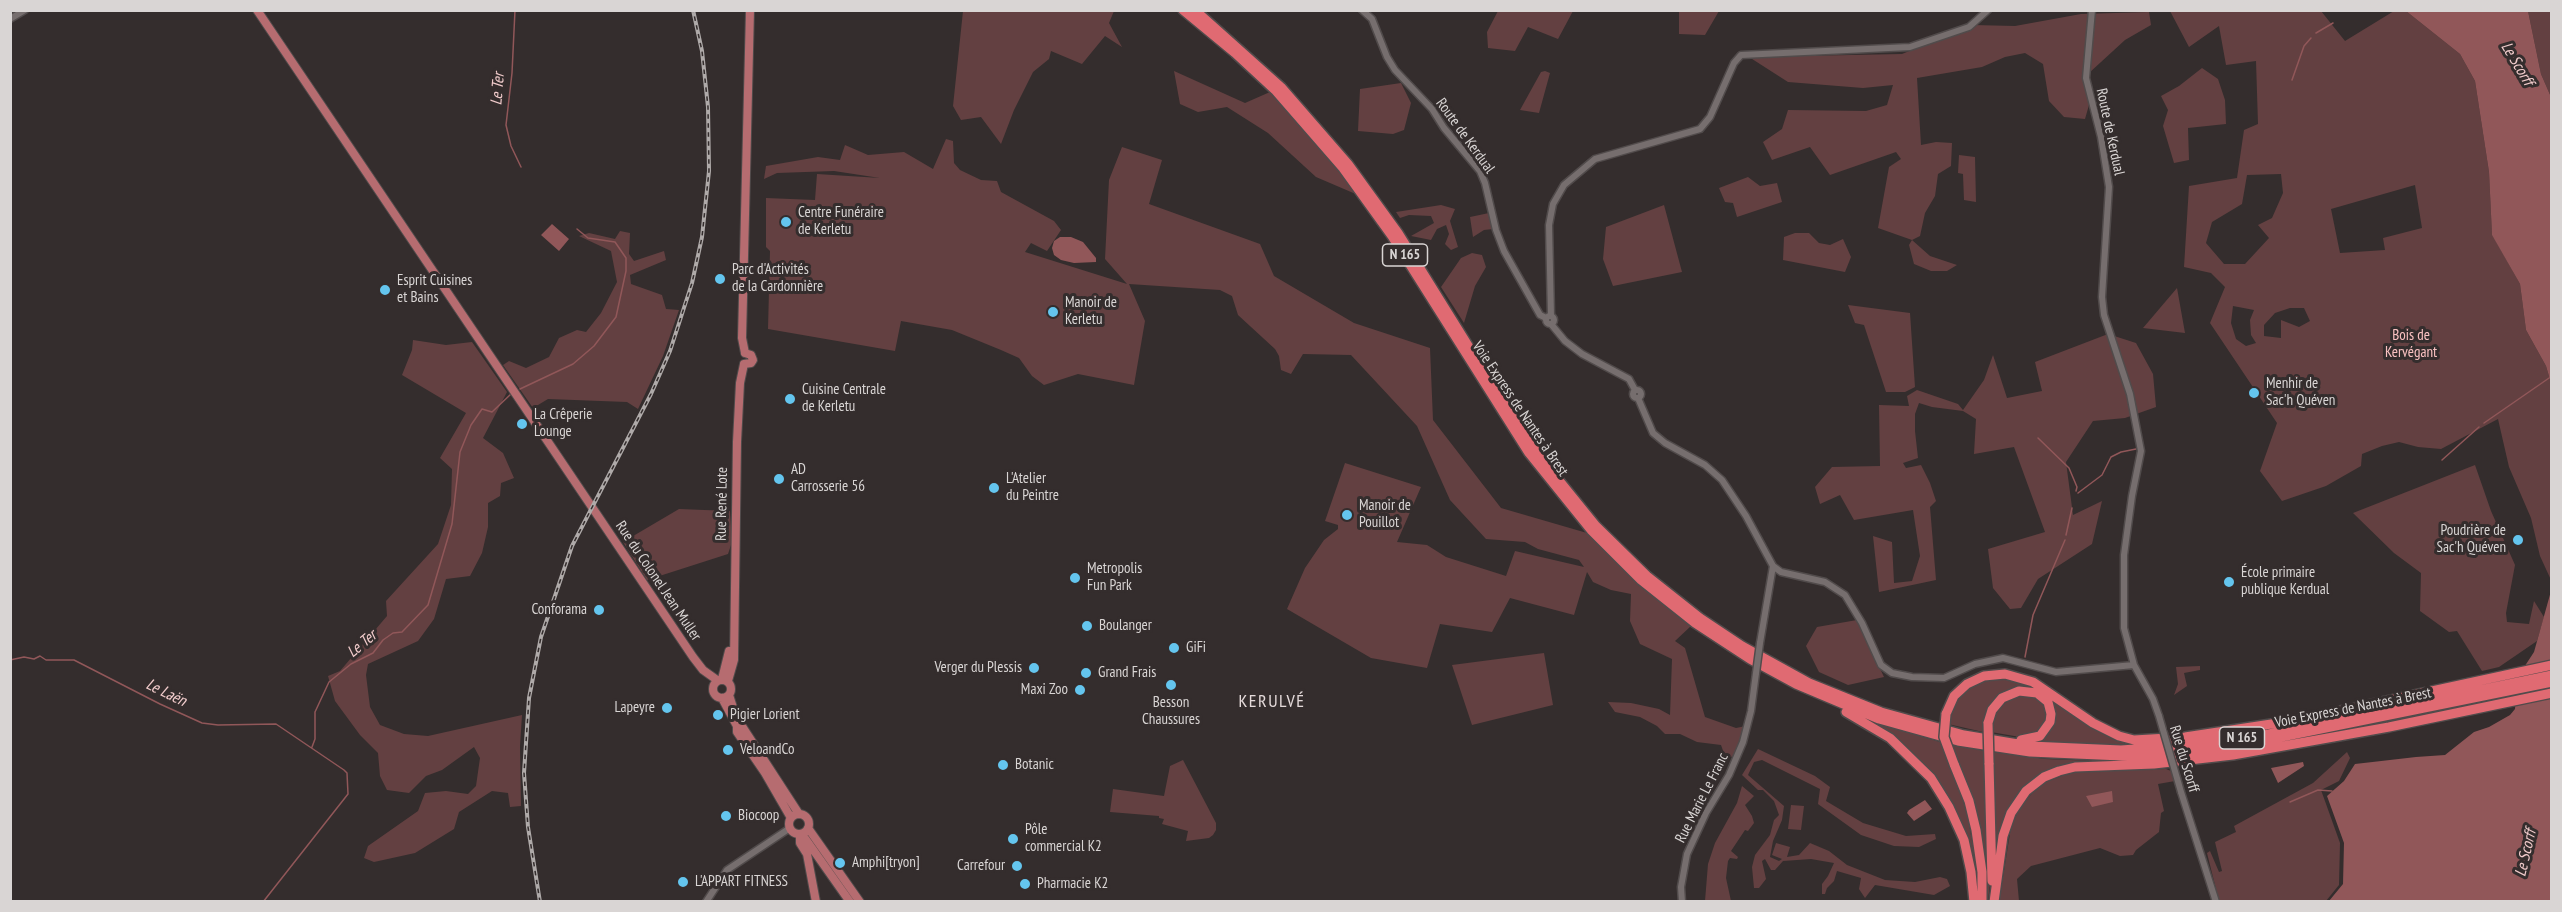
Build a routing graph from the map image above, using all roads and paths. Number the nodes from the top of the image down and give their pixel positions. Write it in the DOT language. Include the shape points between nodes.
graph roads {
  1 [pos="26,10"];
  2 [pos="257,10"];
  3 [pos="750,10"];
  4 [pos="1183,10"];
  5 [pos="1195,10"];
  6 [pos="1362,10"];
  7 [pos="1988,10"];
  8 [pos="2092,10"];
  9 [pos="10,19"];
  10 [pos="1550,320"];
  11 [pos="1773,566"];
  12 [pos="2552,664"];
  13 [pos="2134,665"];
  14 [pos="2552,675"];
  15 [pos="720,682"];
  16 [pos="2552,682"];
  17 [pos="2492,692"];
  18 [pos="2552,693"];
  19 [pos="1819,695"];
  20 [pos="725,697"];
  21 [pos="1990,740"];
  22 [pos="799,814"];
  23 [pos="791,818"];
  24 [pos="790,828"];
  25 [pos="804,832"];
  26 [pos="706,902"];
  27 [pos="816,902"];
  28 [pos="850,902"];
  29 [pos="860,902"];
  30 [pos="1682,902"];
  31 [pos="1974,902"];
  32 [pos="1982,902"];
  33 [pos="1992,902"];
  34 [pos="2216,902"];
  1 -- 9 [label="street"];
  2 -- 15 [label="main road, Rue du Colonel Jean Muller" via="703,670"];
  3 -- 15 [label="main road, Rue René Lote" via="742,338 745,353 753,360 744,364 740,382 733,644"];
  4 -- 19 [label="highway, Voie Express de Nantes à Brest / N 165" via="1276,92 1343,168 1392,236 1529,453 1591,530 1641,580 1695,623 1750,659"];
  5 -- 21 [label="highway, Voie Express de Nantes à Brest / N 165" via="1261,67 1348,164 1398,232 1544,462 1596,526 1647,576 1742,646 1809,683 1907,721"];
  6 -- 10 [label="street, Route de Kerdual" via="1372,19 1395,70 1432,109 1480,171 1504,250 1540,315"];
  7 -- 10 [label="street" via="1969,27 1910,47 1741,55 1700,129 1595,159 1564,185 1553,204 1549,225"];
  8 -- 13 [label="street, Route de Kerdual" via="2086,78 2108,171 2102,297 2141,441 2124,555 2124,628"];
  10 -- 11 [label="street, Route de Kerdual" via="1564,341 1629,380 1653,433 1722,480"];
  11 -- 13 [label="street" via="1838,589 1856,611 1881,665 1898,675 1944,678 1975,664 2003,658 2056,672"];
  11 -- 30 [label="street, Rue Marie Le Franc, bridge" via="1743,741 1687,854"];
  12 -- 17 [label="highway"];
  13 -- 34 [label="street, Rue du Scorff, bridge" via="2159,716"];
  14 -- 17 [label="highway, Voie Express de Nantes à Brest / N 165"];
  15 -- 20 [label="main road" via="715,695"];
  15 -- 20 [label="main road" via="732,688"];
  16 -- 17 [label="highway, Voie Express de Nantes à Brest / N 165"];
  17 -- 18 [label="highway"];
  17 -- 19 [label="highway, Voie Express de Nantes à Brest / N 165" via="2232,747 2152,756 2022,751 1958,741 1906,727"];
  17 -- 21 [label="highway, Voie Express de Nantes à Brest / N 165" via="2191,745 2094,750"];
  17 -- 32 [label="highway, bridge" via="2217,734 2134,740 2105,730 2033,682 2005,674 1984,676 1954,696 1946,714 1944,737 1976,830"];
  17 -- 33 [label="highway" via="2233,755 2154,764 2074,767 2044,777 2026,791 2011,813 2003,836"];
  19 -- 31 [label="highway" via="1890,738 1931,778 1964,840"];
  20 -- 22 [label="main road"];
  20 -- 23 [label="main road" via="737,732"];
  21 -- 33 [label="highway, bridge" via="2036,738 2047,728 2051,708 2046,699 2037,693 2013,693 1998,702 1988,723"];
  22 -- 23 [label="main road"];
  22 -- 25 [label="main road" via="808,820"];
  23 -- 24 [label="main road"];
  24 -- 25 [label="main road"];
  24 -- 26 [label="street" via="727,870"];
  25 -- 27 [label="main road" via="800,843 807,854"];
  25 -- 28 [label="main road"];
  25 -- 29 [label="main road"];
}
